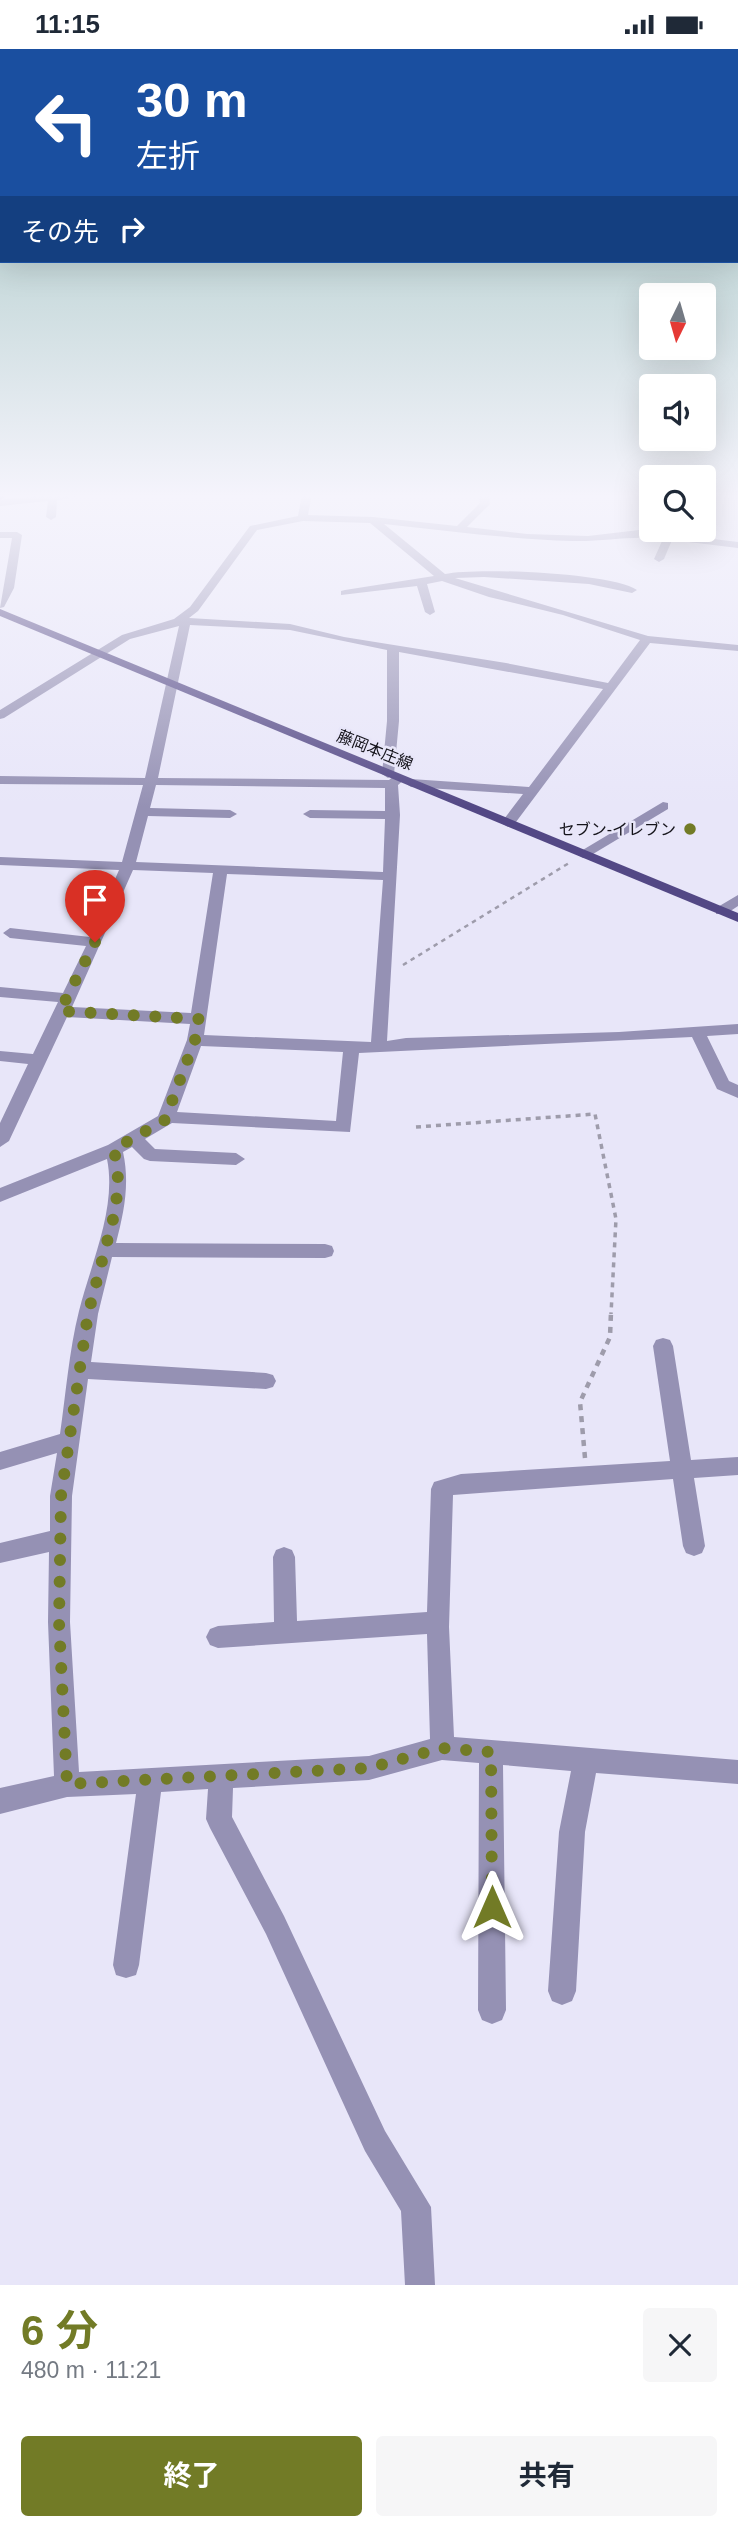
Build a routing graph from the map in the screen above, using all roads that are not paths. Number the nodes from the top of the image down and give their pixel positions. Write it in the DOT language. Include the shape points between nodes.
graph roads {
  1 [pos="202,598"];
  2 [pos="426,598"];
  3 [pos="507,598"];
  4 [pos="0,612"];
  5 [pos="430,612"];
  6 [pos="178,621"];
  7 [pos="646,639"];
  8 [pos="738,648"];
  9 [pos="393,649"];
  10 [pos="100,653"];
  11 [pos="172,684"];
  12 [pos="612,687"];
  13 [pos="0,715"];
  14 [pos="0,780"];
  15 [pos="398,780"];
  16 [pos="151,781"];
  17 [pos="533,791"];
  18 [pos="663,806"];
  19 [pos="142,812"];
  20 [pos="230,814"];
  21 [pos="310,814"];
  22 [pos="393,815"];
  23 [pos="508,823"];
  24 [pos="583,854"];
  25 [pos="0,861"];
  26 [pos="127,868"];
  27 [pos="220,871"];
  28 [pos="390,876"];
  29 [pos="738,899"];
  30 [pos="722,911"];
  31 [pos="738,918"];
  32 [pos="9,933"];
  33 [pos="95,942"];
  34 [pos="0,992"];
  35 [pos="64,1005"];
  36 [pos="199,1019"];
  37 [pos="738,1029"];
  38 [pos="697,1032"];
  39 [pos="195,1040"];
  40 [pos="351,1047"];
  41 [pos="379,1048"];
  42 [pos="0,1056"];
  43 [pos="38,1060"];
  44 [pos="738,1092"];
  45 [pos="166,1117"];
  46 [pos="1,1136"];
  47 [pos="134,1139"];
  48 [pos="114,1149"];
  49 [pos="236,1159"];
  50 [pos="0,1195"];
  51 [pos="105,1249"];
  52 [pos="325,1251"];
  53 [pos="663,1346"];
  54 [pos="80,1370"];
  55 [pos="266,1381"];
  56 [pos="69,1440"];
  57 [pos="0,1461"];
  58 [pos="738,1466"];
  59 [pos="682,1468"];
  60 [pos="60,1539"];
  61 [pos="694,1546"];
  62 [pos="0,1553"];
  63 [pos="284,1557"];
  64 [pos="439,1622"];
  65 [pos="286,1632"];
  66 [pos="218,1637"];
  67 [pos="442,1748"];
  68 [pos="491,1752"];
  69 [pos="586,1759"];
  70 [pos="738,1772"];
  71 [pos="221,1776"];
  72 [pos="150,1782"];
  73 [pos="67,1784"];
  74 [pos="0,1801"];
  75 [pos="125,1965"];
  76 [pos="562,1991"];
  77 [pos="492,2010"];
  78 [pos="421,2285"];
  1 -- 6 [label="street"];
  2 -- 5 [label="street"];
  3 -- 7 [label="street"];
  4 -- 10 [label="main road, 藤岡本庄線"];
  6 -- 9 [label="street" via="290,627"];
  6 -- 10 [label="street" via="126,637"];
  6 -- 11 [label="street" via="185,624"];
  7 -- 8 [label="street"];
  7 -- 12 [label="street"];
  9 -- 12 [label="street"];
  9 -- 15 [label="street"];
  10 -- 11 [label="main road, 藤岡本庄線"];
  10 -- 13 [label="street"];
  11 -- 15 [label="main road, 藤岡本庄線"];
  11 -- 16 [label="street"];
  12 -- 17 [label="street"];
  14 -- 16 [label="street"];
  15 -- 16 [label="street"];
  15 -- 17 [label="street"];
  15 -- 22 [label="street"];
  15 -- 23 [label="main road, 藤岡本庄線"];
  16 -- 19 [label="street"];
  17 -- 23 [label="street"];
  18 -- 24 [label="street"];
  19 -- 20 [label="street"];
  19 -- 26 [label="street"];
  21 -- 22 [label="street"];
  22 -- 28 [label="street"];
  23 -- 24 [label="main road, 藤岡本庄線"];
  24 -- 30 [label="main road, 藤岡本庄線"];
  25 -- 26 [label="street"];
  26 -- 27 [label="street"];
  26 -- 33 [label="street"];
  27 -- 28 [label="street"];
  27 -- 36 [label="street"];
  28 -- 41 [label="street"];
  29 -- 30 [label="street"];
  30 -- 31 [label="main road, 藤岡本庄線"];
  32 -- 33 [label="street"];
  33 -- 35 [label="street"];
  34 -- 35 [label="street"];
  35 -- 36 [label="street"];
  35 -- 43 [label="street"];
  36 -- 39 [label="street"];
  37 -- 38 [label="street"];
  38 -- 41 [label="street" via="406,1043"];
  38 -- 44 [label="street" via="723,1085"];
  39 -- 40 [label="street"];
  39 -- 45 [label="street"];
  40 -- 41 [label="street"];
  40 -- 45 [label="street" via="344,1128"];
  42 -- 43 [label="street"];
  43 -- 46 [label="street"];
  45 -- 47 [label="street"];
  47 -- 48 [label="street"];
  47 -- 49 [label="street" via="150,1154"];
  48 -- 50 [label="street"];
  48 -- 51 [label="street" via="116,1208"];
  51 -- 52 [label="street"];
  51 -- 54 [label="street"];
  53 -- 59 [label="street"];
  54 -- 55 [label="street"];
  54 -- 56 [label="street"];
  56 -- 57 [label="street"];
  56 -- 60 [label="street"];
  58 -- 59 [label="street"];
  59 -- 61 [label="street"];
  59 -- 64 [label="street" via="461,1483 442,1489"];
  60 -- 62 [label="street"];
  60 -- 73 [label="street"];
  63 -- 65 [label="street"];
  64 -- 65 [label="street"];
  64 -- 67 [label="street"];
  65 -- 66 [label="street"];
  67 -- 68 [label="street"];
  67 -- 71 [label="street" via="369,1768"];
  68 -- 69 [label="street"];
  68 -- 77 [label="street"];
  69 -- 70 [label="street"];
  69 -- 76 [label="street" via="572,1832"];
  71 -- 72 [label="street"];
  71 -- 78 [label="street" via="219,1819 275,1925 375,2141 416,2207"];
  72 -- 73 [label="street"];
  72 -- 75 [label="street"];
  73 -- 74 [label="street"];
}
